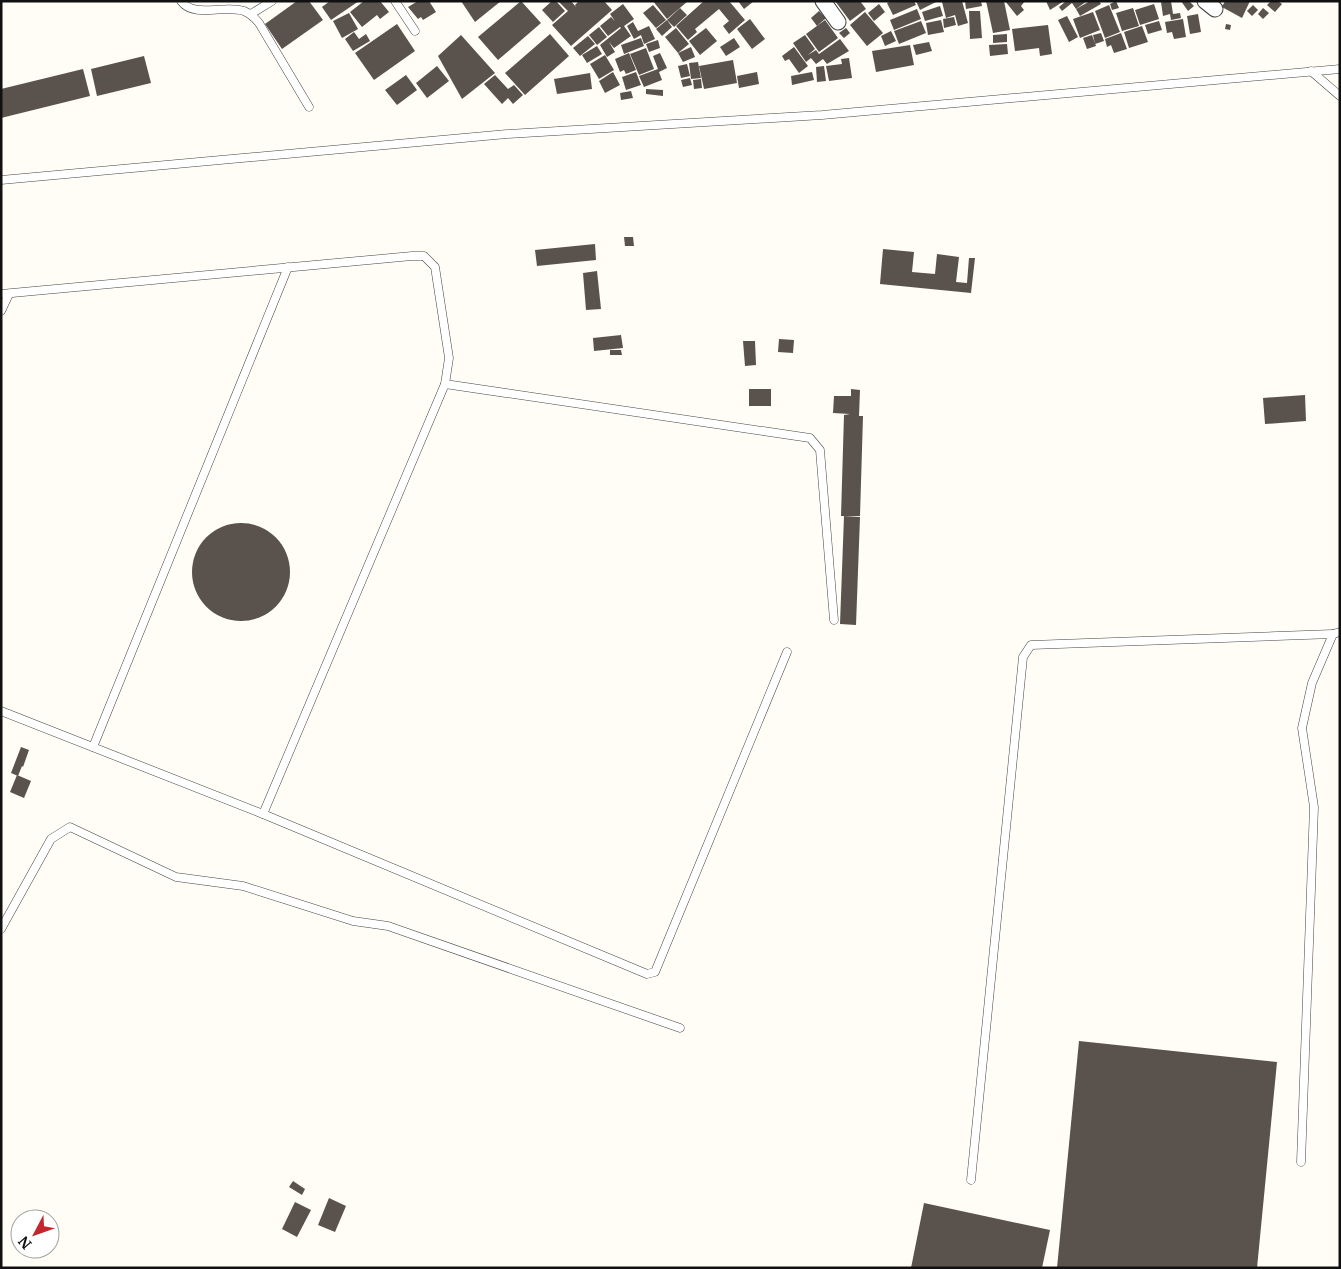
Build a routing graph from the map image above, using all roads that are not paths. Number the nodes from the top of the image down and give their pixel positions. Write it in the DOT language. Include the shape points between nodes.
graph roads {
  1 [pos="181,1"];
  2 [pos="272,1"];
  3 [pos="395,1"];
  4 [pos="823,1"];
  5 [pos="251,14"];
  6 [pos="838,22"];
  7 [pos="415,31"];
  8 [pos="1340,69"];
  9 [pos="1311,71"];
  10 [pos="1340,96"];
  11 [pos="309,107"];
  12 [pos="1,180"];
  13 [pos="288,268"];
  14 [pos="5,294"];
  15 [pos="1,311"];
  16 [pos="445,384"];
  17 [pos="834,620"];
  18 [pos="1337,633"];
  19 [pos="787,652"];
  20 [pos="1,711"];
  21 [pos="93,747"];
  22 [pos="263,814"];
  23 [pos="1,929"];
  24 [pos="680,1028"];
  25 [pos="1301,1162"];
  26 [pos="971,1180"];
  1 -- 5 [label="lane" via="191,9 242,10"];
  2 -- 5 [label="lane"];
  3 -- 7 [label="lane"];
  4 -- 6 [label="street"];
  5 -- 11 [label="lane"];
  8 -- 9 [label="lane"];
  9 -- 10 [label="lane"];
  9 -- 12 [label="lane" via="822,115 507,134"];
  13 -- 14 [label="lane"];
  13 -- 16 [label="lane" via="424,256 435,267 449,358"];
  13 -- 21 [label="lane"];
  14 -- 15 [label="lane"];
  16 -- 17 [label="lane" via="810,438 820,450"];
  16 -- 22 [label="lane"];
  18 -- 25 [label="lane" via="1312,683 1302,728 1314,807"];
  18 -- 26 [label="lane" via="1031,645 1023,657"];
  19 -- 22 [label="lane" via="655,972 647,974"];
  20 -- 21 [label="lane"];
  21 -- 22 [label="lane"];
  23 -- 24 [label="lane" via="51,838 70,827 176,877 243,886 352,922 388,926"];
}
